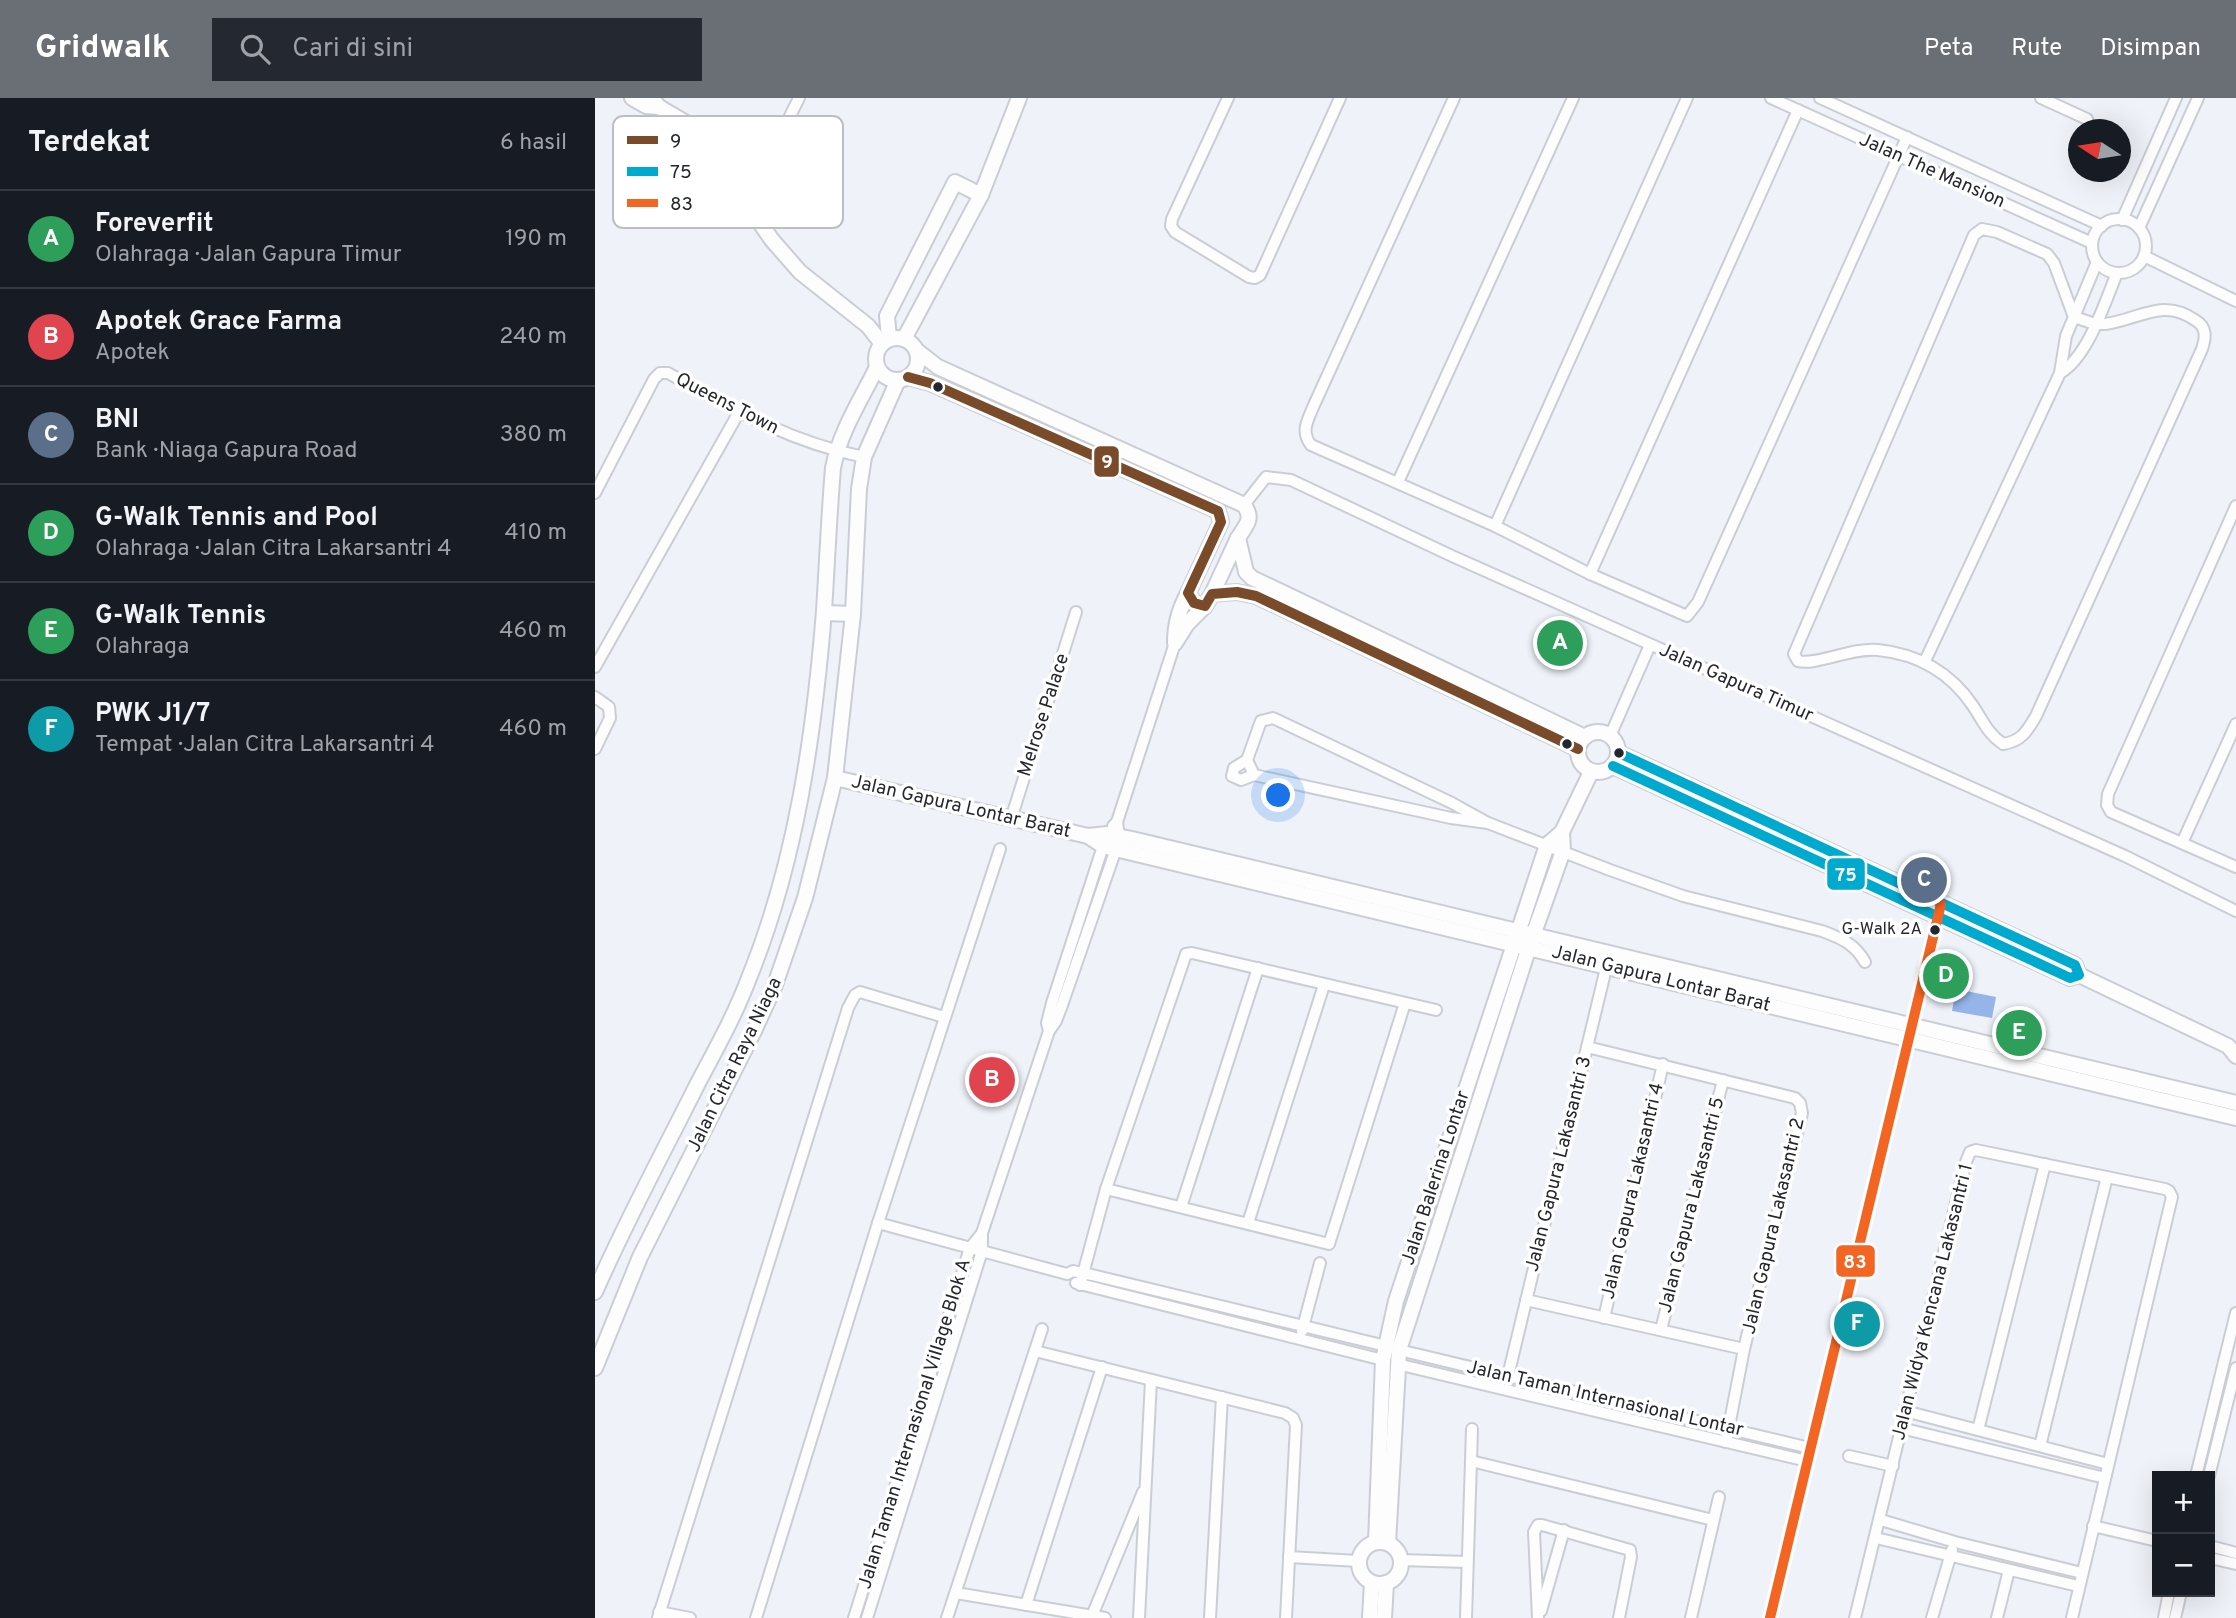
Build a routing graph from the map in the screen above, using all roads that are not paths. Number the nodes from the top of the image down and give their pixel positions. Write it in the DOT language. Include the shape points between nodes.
graph roads {
  1 [pos="632,98"];
  2 [pos="799,98"];
  3 [pos="1019,98"];
  4 [pos="1228,98"];
  5 [pos="1340,98"];
  6 [pos="1454,98"];
  7 [pos="1573,98"];
  8 [pos="1687,98"];
  9 [pos="1771,98"];
  10 [pos="1820,98"];
  11 [pos="2176,98"];
  12 [pos="2198,98"];
  13 [pos="2048,100"];
  14 [pos="655,103"];
  15 [pos="1798,110"];
  16 [pos="676,116"];
  17 [pos="790,116"];
  18 [pos="2087,119"];
  19 [pos="1906,137"];
  20 [pos="1897,155"];
  21 [pos="981,195"];
  22 [pos="2122,220"];
  23 [pos="2102,226"];
  24 [pos="763,228"];
  25 [pos="2139,228"];
  26 [pos="2092,243"];
  27 [pos="2144,257"];
  28 [pos="2097,262"];
  29 [pos="2117,273"];
  30 [pos="2236,301"];
  31 [pos="2074,317"];
  32 [pos="2095,324"];
  33 [pos="892,341"];
  34 [pos="916,350"];
  35 [pos="877,367"];
  36 [pos="2060,373"];
  37 [pos="903,378"];
  38 [pos="739,412"];
  39 [pos="836,451"];
  40 [pos="864,457"];
  41 [pos="1398,482"];
  42 [pos="595,492"];
  43 [pos="1244,505"];
  44 [pos="2236,506"];
  45 [pos="1495,526"];
  46 [pos="1238,538"];
  47 [pos="1590,574"];
  48 [pos="1188,593"];
  49 [pos="1209,600"];
  50 [pos="1076,612"];
  51 [pos="824,613"];
  52 [pos="853,614"];
  53 [pos="1175,643"];
  54 [pos="1650,645"];
  55 [pos="1925,661"];
  56 [pos="595,667"];
  57 [pos="595,696"];
  58 [pos="2236,724"];
  59 [pos="1610,736"];
  60 [pos="1582,743"];
  61 [pos="595,749"];
  62 [pos="1247,760"];
  63 [pos="1616,760"];
  64 [pos="1591,772"];
  65 [pos="1254,775"];
  66 [pos="835,778"];
  67 [pos="1011,818"];
  68 [pos="1488,823"];
  69 [pos="1562,832"];
  70 [pos="1112,837"];
  71 [pos="2182,843"];
  72 [pos="1547,845"];
  73 [pos="1000,849"];
  74 [pos="1563,851"];
  75 [pos="2236,867"];
  76 [pos="1938,909"];
  77 [pos="2236,911"];
  78 [pos="1524,939"];
  79 [pos="1608,959"];
  80 [pos="1865,962"];
  81 [pos="1258,968"];
  82 [pos="750,977"];
  83 [pos="775,985"];
  84 [pos="1324,985"];
  85 [pos="1405,1003"];
  86 [pos="1436,1010"];
  87 [pos="944,1017"];
  88 [pos="1910,1024"];
  89 [pos="1907,1039"];
  90 [pos="1587,1047"];
  91 [pos="2234,1051"];
  92 [pos="1663,1065"];
  93 [pos="1723,1080"];
  94 [pos="2236,1103"];
  95 [pos="2236,1118"];
  96 [pos="2045,1164"];
  97 [pos="2107,1177"];
  98 [pos="1106,1189"];
  99 [pos="1181,1207"];
  100 [pos="878,1223"];
  101 [pos="1248,1223"];
  102 [pos="982,1233"];
  103 [pos="970,1248"];
  104 [pos="982,1251"];
  105 [pos="1320,1263"];
  106 [pos="1403,1276"];
  107 [pos="1081,1279"];
  108 [pos="1420,1282"];
  109 [pos="1143,1287"];
  110 [pos="595,1292"];
  111 [pos="1140,1300"];
  112 [pos="1526,1300"];
  113 [pos="2236,1312"];
  114 [pos="1604,1318"];
  115 [pos="1303,1327"];
  116 [pos="1042,1329"];
  117 [pos="1661,1331"];
  118 [pos="1299,1339"];
  119 [pos="1744,1349"];
  120 [pos="1035,1351"];
  121 [pos="1391,1355"];
  122 [pos="1102,1367"];
  123 [pos="595,1368"];
  124 [pos="2236,1368"];
  125 [pos="1508,1376"];
  126 [pos="1150,1380"];
  127 [pos="1565,1389"];
  128 [pos="1222,1397"];
  129 [pos="1562,1403"];
  130 [pos="1905,1410"];
  131 [pos="1901,1428"];
  132 [pos="1472,1429"];
  133 [pos="1728,1429"];
  134 [pos="1979,1430"];
  135 [pos="1726,1442"];
  136 [pos="2040,1446"];
  137 [pos="1810,1448"];
  138 [pos="1850,1455"];
  139 [pos="1471,1461"];
  140 [pos="1807,1461"];
  141 [pos="2108,1464"];
  142 [pos="1893,1465"];
  143 [pos="2197,1471"];
  144 [pos="2210,1471"];
  145 [pos="2105,1478"];
  146 [pos="1147,1483"];
  147 [pos="1719,1497"];
  148 [pos="1713,1520"];
  149 [pos="1881,1520"];
  150 [pos="2093,1526"];
  151 [pos="1564,1530"];
  152 [pos="1876,1538"];
  153 [pos="2152,1540"];
  154 [pos="1382,1542"];
  155 [pos="1955,1542"];
  156 [pos="2215,1547"];
  157 [pos="2236,1553"];
  158 [pos="1950,1555"];
  159 [pos="1290,1557"];
  160 [pos="2215,1559"];
  161 [pos="1359,1560"];
  162 [pos="1401,1560"];
  163 [pos="1467,1562"];
  164 [pos="2236,1564"];
  165 [pos="2008,1570"];
  166 [pos="2081,1573"];
  167 [pos="1379,1583"];
  168 [pos="2078,1587"];
  169 [pos="956,1593"];
  170 [pos="2168,1597"];
  171 [pos="2180,1597"];
  172 [pos="1026,1605"];
  173 [pos="658,1615"];
  174 [pos="1092,1616"];
  175 [pos="690,1618"];
  176 [pos="756,1618"];
  177 [pos="854,1618"];
  178 [pos="867,1618"];
  179 [pos="947,1618"];
  180 [pos="1105,1618"];
  181 [pos="1139,1618"];
  182 [pos="1210,1618"];
  183 [pos="1286,1618"];
  184 [pos="1370,1618"];
  185 [pos="1384,1618"];
  186 [pos="1466,1618"];
  187 [pos="1539,1618"];
  188 [pos="1619,1618"];
  189 [pos="1691,1618"];
  190 [pos="1769,1618"];
  191 [pos="1855,1618"];
  192 [pos="1932,1618"];
  193 [pos="1997,1618"];
  194 [pos="2072,1618"];
  195 [pos="2164,1618"];
  196 [pos="2175,1618"];
  1 -- 14 [label="street" via="646,106"];
  2 -- 17 [label="street"];
  3 -- 21 [label="street"];
  4 -- 5 [label="street" via="1171,226 1255,278"];
  6 -- 41 [label="street" via="1304,430 1311,445"];
  7 -- 41 [label="street"];
  8 -- 45 [label="street"];
  9 -- 15 [label="street, Jalan The Mansion"];
  10 -- 19 [label="street, Jalan The Mansion"];
  11 -- 22 [label="street"];
  12 -- 25 [label="street"];
  13 -- 18 [label="street"];
  14 -- 16 [label="street"];
  15 -- 20 [label="street, Jalan The Mansion"];
  15 -- 47 [label="street"];
  19 -- 20 [label="street"];
  19 -- 23 [label="street, Jalan The Mansion"];
  20 -- 26 [label="street, Jalan The Mansion"];
  20 -- 47 [label="street" via="1693,610 1683,615"];
  21 -- 33 [label="street"];
  21 -- 33 [label="street" via="955,182 887,316"];
  22 -- 23 [label="street"];
  22 -- 25 [label="street"];
  23 -- 26 [label="street"];
  24 -- 33 [label="street" via="800,272"];
  25 -- 27 [label="street" via="2145,242"];
  26 -- 28 [label="street"];
  27 -- 29 [label="street" via="2133,269"];
  27 -- 30 [label="street"];
  28 -- 29 [label="street"];
  28 -- 31 [label="street"];
  29 -- 32 [label="street"];
  31 -- 32 [label="street"];
  31 -- 36 [label="street"];
  31 -- 55 [label="street" via="2047,254 1988,229 1974,235 1794,654 1798,661 1808,663 1872,649"];
  32 -- 36 [label="street" via="2071,365"];
  32 -- 55 [label="street" via="2169,308 2196,320 2205,334 2036,716 2022,738 2003,744 1986,729 1959,687"];
  33 -- 34 [label="street" via="911,343"];
  33 -- 35 [label="street" via="876,355"];
  34 -- 37 [label="street" via="917,365"];
  34 -- 43 [label="street" via="938,367"];
  35 -- 37 [label="street" via="885,376"];
  35 -- 39 [label="street, Jalan Citra Raya Niaga"];
  36 -- 55 [label="street"];
  37 -- 40 [label="street, Jalan Citra Raya Niaga"];
  37 -- 48 [label="street" via="930,383 1217,511 1221,522"];
  38 -- 39 [label="street, Queens Town"];
  38 -- 42 [label="street, Queens Town" via="668,373 660,373"];
  38 -- 56 [label="street"];
  39 -- 40 [label="street, Queens Town"];
  39 -- 51 [label="street, Jalan Citra Raya Niaga"];
  40 -- 52 [label="street, Jalan Citra Raya Niaga"];
  41 -- 45 [label="street"];
  43 -- 46 [label="street" via="1250,520"];
  43 -- 54 [label="street, Jalan Gapura Timur" via="1266,477 1291,480"];
  44 -- 71 [label="street" via="2108,794 2111,812"];
  45 -- 47 [label="street"];
  46 -- 49 [label="street"];
  46 -- 60 [label="street" via="1246,572 1252,578"];
  48 -- 49 [label="street" via="1194,603"];
  48 -- 53 [label="street" via="1177,617"];
  49 -- 53 [label="street"];
  49 -- 60 [label="street" via="1237,592 1256,596"];
  50 -- 67 [label="street, Melrose Palace"];
  51 -- 52 [label="street"];
  51 -- 82 [label="street, Jalan Citra Raya Niaga" via="795,830"];
  52 -- 66 [label="street, Jalan Citra Raya Niaga"];
  53 -- 70 [label="street, Jalan Taman Internasional Village Blok A"];
  54 -- 59 [label="street"];
  54 -- 77 [label="street, Jalan Gapura Timur" via="2125,856"];
  57 -- 61 [label="street" via="609,707 610,718"];
  58 -- 71 [label="street"];
  59 -- 60 [label="street" via="1597,732"];
  59 -- 63 [label="street" via="1615,741"];
  60 -- 64 [label="street" via="1581,763"];
  62 -- 65 [label="street"];
  62 -- 65 [label="street" via="1232,770 1232,776 1241,780"];
  62 -- 68 [label="street" via="1261,721 1273,718"];
  63 -- 64 [label="street" via="1603,772"];
  63 -- 76 [label="street"];
  64 -- 69 [label="street, Jalan Balerina Lontar"];
  65 -- 68 [label="street"];
  66 -- 67 [label="street, Jalan Gapura Lontar Barat"];
  66 -- 83 [label="street, Jalan Citra Raya Niaga" via="806,898"];
  67 -- 70 [label="street, Jalan Gapura Lontar Barat"];
  68 -- 72 [label="street"];
  69 -- 72 [label="street, Jalan Balerina Lontar"];
  69 -- 74 [label="street, Jalan Balerina Lontar"];
  70 -- 78 [label="street, Jalan Gapura Lontar Barat"];
  70 -- 102 [label="street, Jalan Taman Internasional Village Blok A" via="1056,1021"];
  71 -- 75 [label="street"];
  72 -- 74 [label="street"];
  72 -- 78 [label="street, Jalan Balerina Lontar"];
  73 -- 87 [label="street"];
  74 -- 78 [label="street, Jalan Balerina Lontar"];
  74 -- 80 [label="street" via="1683,895 1822,931 1856,948"];
  76 -- 88 [label="street"];
  76 -- 91 [label="street"];
  78 -- 79 [label="street, Jalan Gapura Lontar Barat"];
  78 -- 106 [label="street, Jalan Balerina Lontar"];
  78 -- 108 [label="street, Jalan Balerina Lontar"];
  79 -- 88 [label="street, Jalan Gapura Lontar Barat"];
  79 -- 89 [label="street, Jalan Gapura Lontar Barat"];
  79 -- 90 [label="street, Jalan Gapura Lakasantri 3"];
  81 -- 84 [label="street"];
  81 -- 98 [label="street" via="1192,953 1184,956"];
  81 -- 99 [label="street"];
  82 -- 83 [label="street"];
  82 -- 110 [label="street, Jalan Citra Raya Niaga"];
  83 -- 123 [label="street, Jalan Citra Raya Niaga" via="640,1257"];
  84 -- 85 [label="street"];
  84 -- 101 [label="street"];
  85 -- 86 [label="street"];
  85 -- 101 [label="street" via="1329,1244"];
  87 -- 100 [label="street"];
  87 -- 173 [label="street" via="860,992 848,1009"];
  88 -- 89 [label="street"];
  88 -- 94 [label="street, Jalan Gapura Lontar Barat"];
  89 -- 95 [label="street, Jalan Gapura Lontar Barat"];
  89 -- 137 [label="street"];
  90 -- 92 [label="street, Jalan Gapura Lakasantri 2"];
  90 -- 112 [label="street, Jalan Gapura Lakasantri 3"];
  92 -- 93 [label="street, Jalan Gapura Lakasantri 2"];
  92 -- 114 [label="street, Jalan Gapura Lakasantri 4"];
  93 -- 117 [label="street, Jalan Gapura Lakasantri 5"];
  93 -- 119 [label="street, Jalan Gapura Lakasantri 2" via="1795,1098 1802,1107"];
  96 -- 97 [label="street, Jalan Widya Kencana Lakasantri 1"];
  96 -- 130 [label="street, Jalan Widya Kencana Lakasantri 1" via="1970,1152"];
  96 -- 134 [label="street"];
  97 -- 136 [label="street"];
  97 -- 141 [label="street, Jalan Widya Kencana Lakasantri 1" via="2165,1189 2172,1197"];
  98 -- 99 [label="street"];
  98 -- 107 [label="street"];
  99 -- 101 [label="street"];
  100 -- 103 [label="street, Jalan Taman Internasional Lontar"];
  100 -- 176 [label="street"];
  102 -- 103 [label="street, Jalan Taman Internasional Village Blok A"];
  102 -- 104 [label="street, Jalan Taman Internasional Village Blok A"];
  103 -- 104 [label="street, Jalan Taman Internasional Lontar"];
  103 -- 177 [label="street, Jalan Taman Internasional Village Blok A"];
  104 -- 107 [label="street, Jalan Taman Internasional Lontar" via="1067,1274 1073,1271"];
  104 -- 178 [label="street, Jalan Taman Internasional Village Blok A"];
  105 -- 115 [label="street"];
  106 -- 108 [label="street"];
  106 -- 121 [label="street, Jalan Balerina Lontar"];
  107 -- 109 [label="street, Jalan Taman Internasional Lontar"];
  107 -- 111 [label="street, Jalan Taman Internasional Lontar"];
  108 -- 121 [label="street, Jalan Balerina Lontar"];
  109 -- 111 [label="street"];
  109 -- 115 [label="street, Jalan Taman Internasional Lontar"];
  111 -- 118 [label="street, Jalan Taman Internasional Lontar"];
  112 -- 114 [label="street"];
  112 -- 125 [label="street, Jalan Gapura Lakasantri 3"];
  113 -- 143 [label="street"];
  114 -- 117 [label="street"];
  115 -- 118 [label="street"];
  115 -- 121 [label="street, Jalan Taman Internasional Lontar"];
  116 -- 120 [label="street"];
  117 -- 119 [label="street"];
  118 -- 121 [label="street, Jalan Taman Internasional Lontar"];
  119 -- 133 [label="street, Jalan Gapura Lakasantri 2"];
  120 -- 122 [label="street"];
  120 -- 169 [label="street"];
  121 -- 125 [label="street, Jalan Taman Internasional Lontar"];
  121 -- 129 [label="street, Jalan Taman Internasional Lontar"];
  121 -- 154 [label="street, Jalan Balerina Lontar"];
  122 -- 126 [label="street"];
  122 -- 172 [label="street"];
  124 -- 144 [label="street"];
  125 -- 127 [label="street, Jalan Taman Internasional Lontar"];
  126 -- 128 [label="street"];
  126 -- 146 [label="street"];
  127 -- 129 [label="street"];
  127 -- 133 [label="street, Jalan Taman Internasional Lontar"];
  128 -- 159 [label="street" via="1285,1413 1295,1422"];
  128 -- 182 [label="street"];
  129 -- 135 [label="street, Jalan Taman Internasional Lontar"];
  130 -- 131 [label="street, Jalan Widya Kencana Lakasantri 1"];
  130 -- 134 [label="street"];
  131 -- 142 [label="street, Jalan Widya Kencana Lakasantri 1"];
  131 -- 145 [label="street"];
  132 -- 139 [label="street"];
  133 -- 135 [label="street, Jalan Gapura Lakasantri 2"];
  133 -- 137 [label="street, Jalan Taman Internasional Lontar"];
  134 -- 136 [label="street"];
  135 -- 140 [label="street, Jalan Taman Internasional Lontar"];
  136 -- 141 [label="street"];
  137 -- 140 [label="street"];
  138 -- 142 [label="street"];
  139 -- 148 [label="street"];
  139 -- 163 [label="street"];
  140 -- 190 [label="street"];
  141 -- 145 [label="street, Jalan Widya Kencana Lakasantri 1"];
  142 -- 149 [label="street, Jalan Widya Kencana Lakasantri 1"];
  145 -- 150 [label="street, Jalan Widya Kencana Lakasantri 1"];
  146 -- 174 [label="street"];
  146 -- 181 [label="street"];
  147 -- 148 [label="street"];
  148 -- 189 [label="street"];
  149 -- 152 [label="street, Jalan Widya Kencana Lakasantri 1"];
  149 -- 155 [label="street"];
  150 -- 153 [label="street"];
  150 -- 166 [label="street, Jalan Widya Kencana Lakasantri 1"];
  151 -- 187 [label="street"];
  151 -- 187 [label="street" via="1538,1525 1534,1532"];
  151 -- 188 [label="street" via="1630,1550"];
  152 -- 158 [label="street"];
  152 -- 191 [label="street, Jalan Widya Kencana Lakasantri 1"];
  154 -- 161 [label="street" via="1367,1545"];
  154 -- 162 [label="street" via="1396,1550"];
  155 -- 158 [label="street"];
  155 -- 166 [label="street"];
  156 -- 157 [label="street"];
  158 -- 165 [label="street"];
  158 -- 192 [label="street"];
  159 -- 161 [label="street"];
  159 -- 183 [label="street"];
  160 -- 164 [label="street"];
  161 -- 167 [label="street" via="1361,1574"];
  162 -- 163 [label="street"];
  162 -- 167 [label="street" via="1398,1574"];
  163 -- 186 [label="street"];
  165 -- 168 [label="street"];
  165 -- 193 [label="street"];
  166 -- 168 [label="street, Jalan Widya Kencana Lakasantri 1"];
  167 -- 184 [label="street"];
  167 -- 185 [label="street"];
  168 -- 194 [label="street, Jalan Widya Kencana Lakasantri 1"];
  169 -- 172 [label="street"];
  169 -- 179 [label="street"];
  170 -- 195 [label="street"];
  171 -- 196 [label="street"];
  172 -- 174 [label="street"];
  173 -- 175 [label="street"];
  174 -- 180 [label="street"];
}
